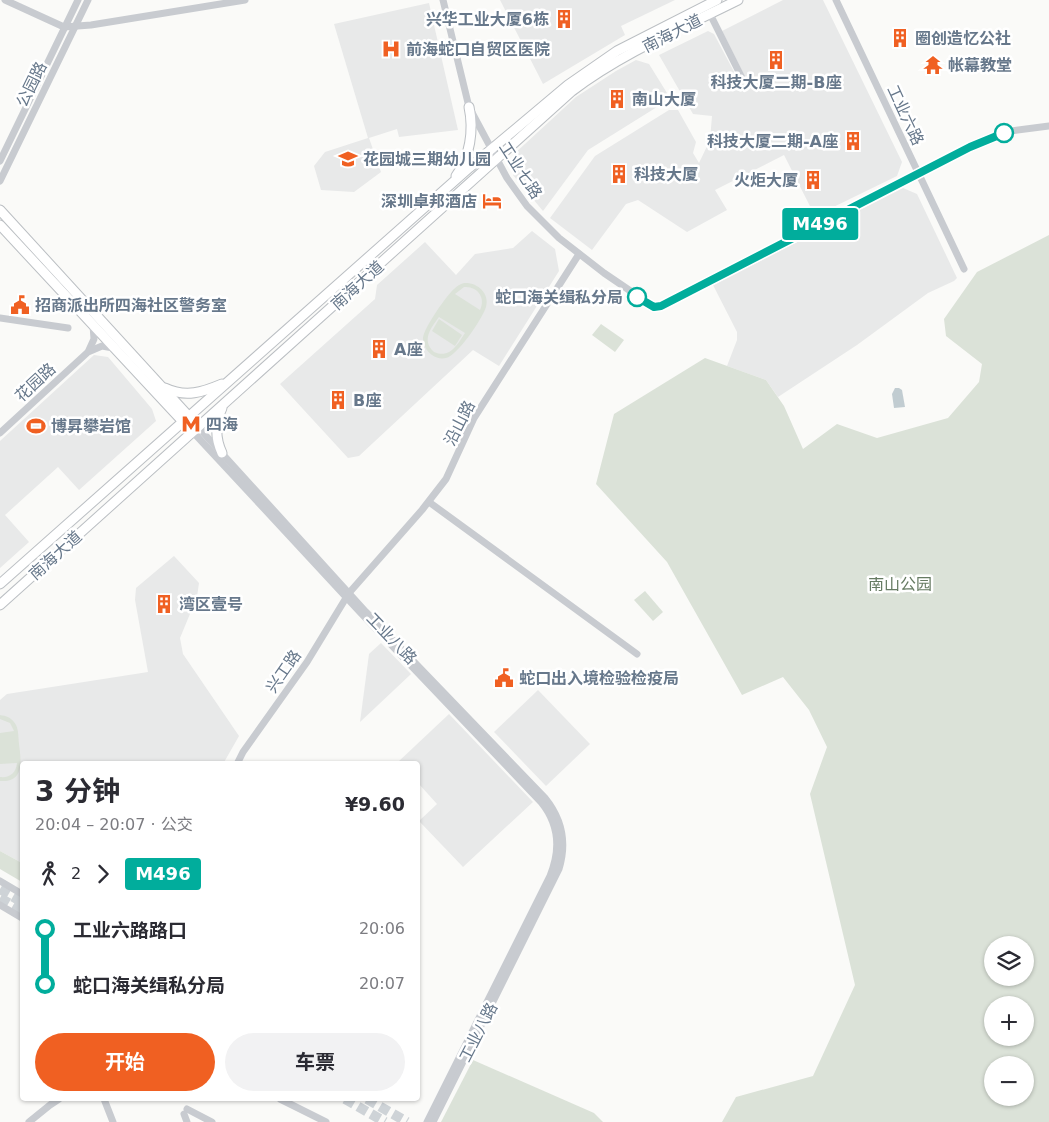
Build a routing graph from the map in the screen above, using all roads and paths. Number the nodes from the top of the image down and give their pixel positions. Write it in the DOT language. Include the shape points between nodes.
graph roads {
  1 [pos="5,0"];
  2 [pos="78,0"];
  3 [pos="88,0"];
  4 [pos="245,0"];
  5 [pos="443,0"];
  6 [pos="718,0"];
  7 [pos="738,0"];
  8 [pos="836,0"];
  9 [pos="710,14"];
  10 [pos="64,27"];
  11 [pos="74,27"];
  12 [pos="742,78"];
  13 [pos="469,107"];
  14 [pos="1049,126"];
  15 [pos="491,150"];
  16 [pos="496,160"];
  17 [pos="0,161"];
  18 [pos="918,174"];
  19 [pos="0,181"];
  20 [pos="450,186"];
  21 [pos="1,209"];
  22 [pos="0,225"];
  23 [pos="579,254"];
  24 [pos="964,270"];
  25 [pos="0,318"];
  26 [pos="93,324"];
  27 [pos="68,328"];
  28 [pos="117,350"];
  29 [pos="88,352"];
  30 [pos="231,380"];
  31 [pos="161,385"];
  32 [pos="225,403"];
  33 [pos="186,419"];
  34 [pos="195,429"];
  35 [pos="0,433"];
  36 [pos="222,453"];
  37 [pos="429,502"];
  38 [pos="0,584"];
  39 [pos="347,595"];
  40 [pos="0,605"];
  41 [pos="637,654"];
  42 [pos="238,761"];
  43 [pos="0,881"];
  44 [pos="20,893"];
  45 [pos="0,905"];
  46 [pos="20,917"];
  47 [pos="57,1101"];
  48 [pos="105,1101"];
  49 [pos="284,1101"];
  50 [pos="29,1122"];
  51 [pos="113,1122"];
  52 [pos="187,1122"];
  53 [pos="212,1122"];
  54 [pos="326,1122"];
  55 [pos="427,1122"];
  56 [pos="433,1122"];
  1 -- 10 [label="street"];
  2 -- 10 [label="street, 公园路"];
  3 -- 11 [label="street, 公园路"];
  4 -- 11 [label="street"];
  5 -- 13 [label="street, 工业七路"];
  6 -- 15 [label="main road, 南海大道" via="600,61"];
  7 -- 9 [label="main road, 南海大道"];
  8 -- 18 [label="street, 工业六路"];
  9 -- 12 [label="street"];
  9 -- 16 [label="main road, 南海大道" via="588,79"];
  10 -- 11 [label="street"];
  10 -- 17 [label="street, 公园路"];
  11 -- 19 [label="street, 公园路"];
  13 -- 15 [label="street, 工业七路"];
  13 -- 20 [label="main road" via="470,145"];
  14 -- 18 [label="street" via="997,135"];
  15 -- 16 [label="street, 工业七路"];
  15 -- 20 [label="main road, 南海大道"];
  16 -- 23 [label="street, 工业七路" via="527,206"];
  16 -- 32 [label="main road, 南海大道"];
  18 -- 23 [label="street, 工业七路" via="661,306 650,306"];
  18 -- 24 [label="street, 工业六路"];
  20 -- 30 [label="main road, 南海大道"];
  21 -- 31 [label="main road, 工业八路"];
  22 -- 26 [label="main road, 工业八路"];
  23 -- 37 [label="street, 沿山路" via="474,418 446,479"];
  25 -- 27 [label="street"];
  26 -- 28 [label="main road, 工业八路"];
  26 -- 29 [label="street" via="94,339"];
  28 -- 29 [label="street" via="102,346"];
  28 -- 33 [label="main road, 工业八路"];
  29 -- 35 [label="street, 花园路"];
  30 -- 31 [label="main road" via="192,393 176,392"];
  30 -- 33 [label="main road, 南海大道"];
  31 -- 33 [label="main road, 工业八路"];
  32 -- 34 [label="main road, 南海大道"];
  32 -- 36 [label="main road" via="216,431"];
  33 -- 34 [label="main road, 工业八路"];
  33 -- 38 [label="main road, 南海大道"];
  34 -- 36 [label="street, 工业八路"];
  34 -- 39 [label="street, 工业八路"];
  34 -- 40 [label="main road, 南海大道"];
  36 -- 39 [label="street, 工业八路"];
  37 -- 39 [label="street, 沿山路"];
  37 -- 41 [label="street"];
  39 -- 42 [label="street, 兴工路" via="307,662"];
  39 -- 55 [label="street, 工业八路" via="541,802 553,820 557,838 556,858 550,876"];
  39 -- 56 [label="street, 工业八路" via="554,808 563,838 562,859 555,878"];
  43 -- 44 [label="street"];
  45 -- 46 [label="street"];
  47 -- 50 [label="street"];
  48 -- 51 [label="street"];
  49 -- 54 [label="street"];
  52 -- 53 [label="street" via="186,1112"];
}
